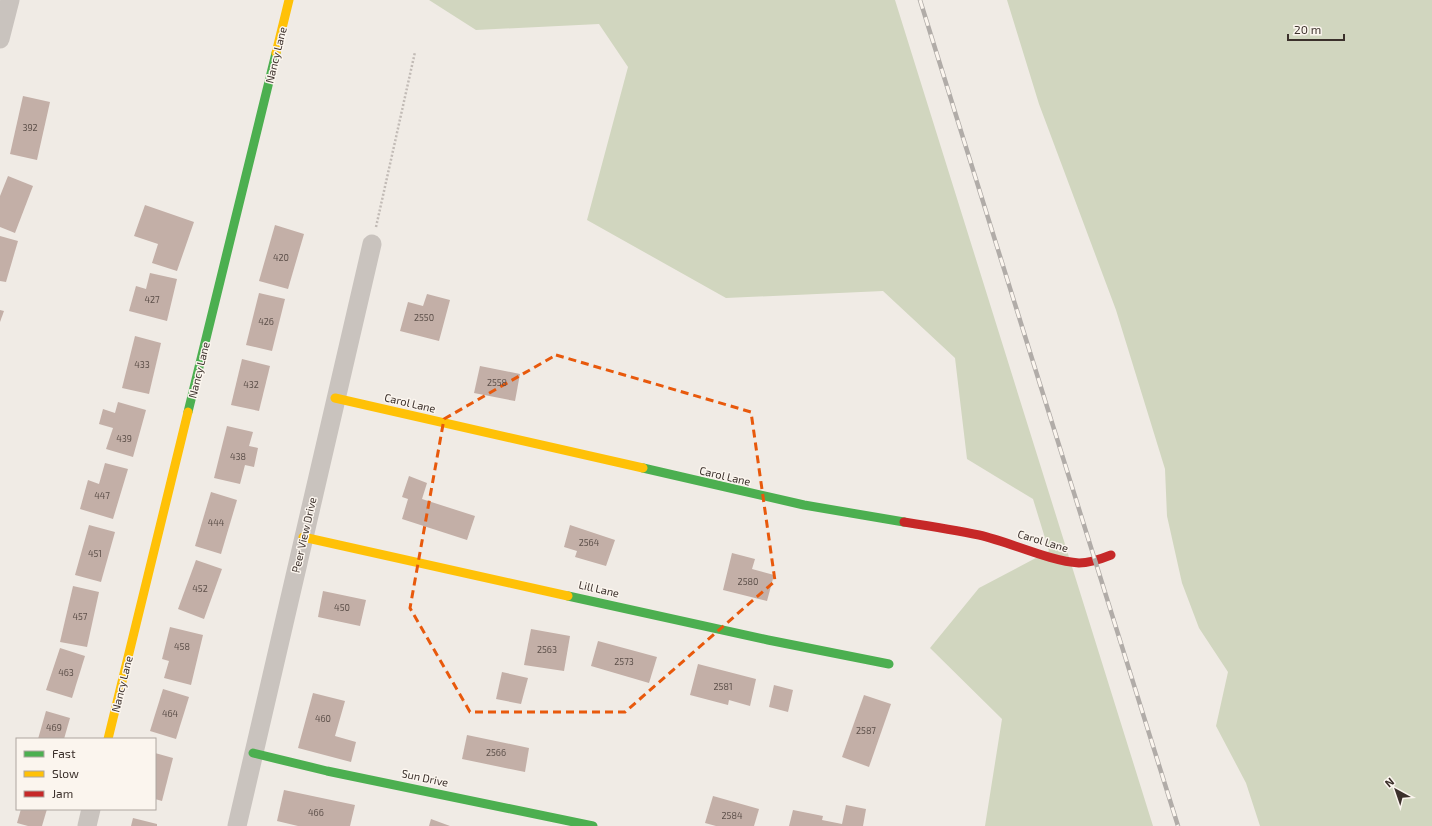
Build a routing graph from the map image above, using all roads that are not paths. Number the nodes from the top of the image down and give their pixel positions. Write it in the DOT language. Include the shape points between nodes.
graph roads {
  1 [pos="10,0"];
  2 [pos="289,0"];
  3 [pos="0,39"];
  4 [pos="372,244"];
  5 [pos="335,398"];
  6 [pos="303,537"];
  7 [pos="1111,555"];
  8 [pos="889,664"];
  9 [pos="108,738"];
  10 [pos="254,752"];
  11 [pos="91,810"];
  12 [pos="87,826"];
  13 [pos="237,826"];
  14 [pos="593,826"];
  1 -- 3 [label="street"];
  2 -- 9 [label="street, Nancy Lane"];
  4 -- 5 [label="street, Peer View Drive"];
  5 -- 6 [label="street, Peer View Drive"];
  5 -- 7 [label="street, Carol Lane" via="804,505 978,535 1063,561 1080,563"];
  6 -- 8 [label="street, Lill Lane" via="768,640"];
  6 -- 10 [label="street, Peer View Drive"];
  10 -- 13 [label="street, Peer View Drive"];
  10 -- 14 [label="street, Sun Drive" via="327,771"];
  11 -- 12 [label="street"];
}
